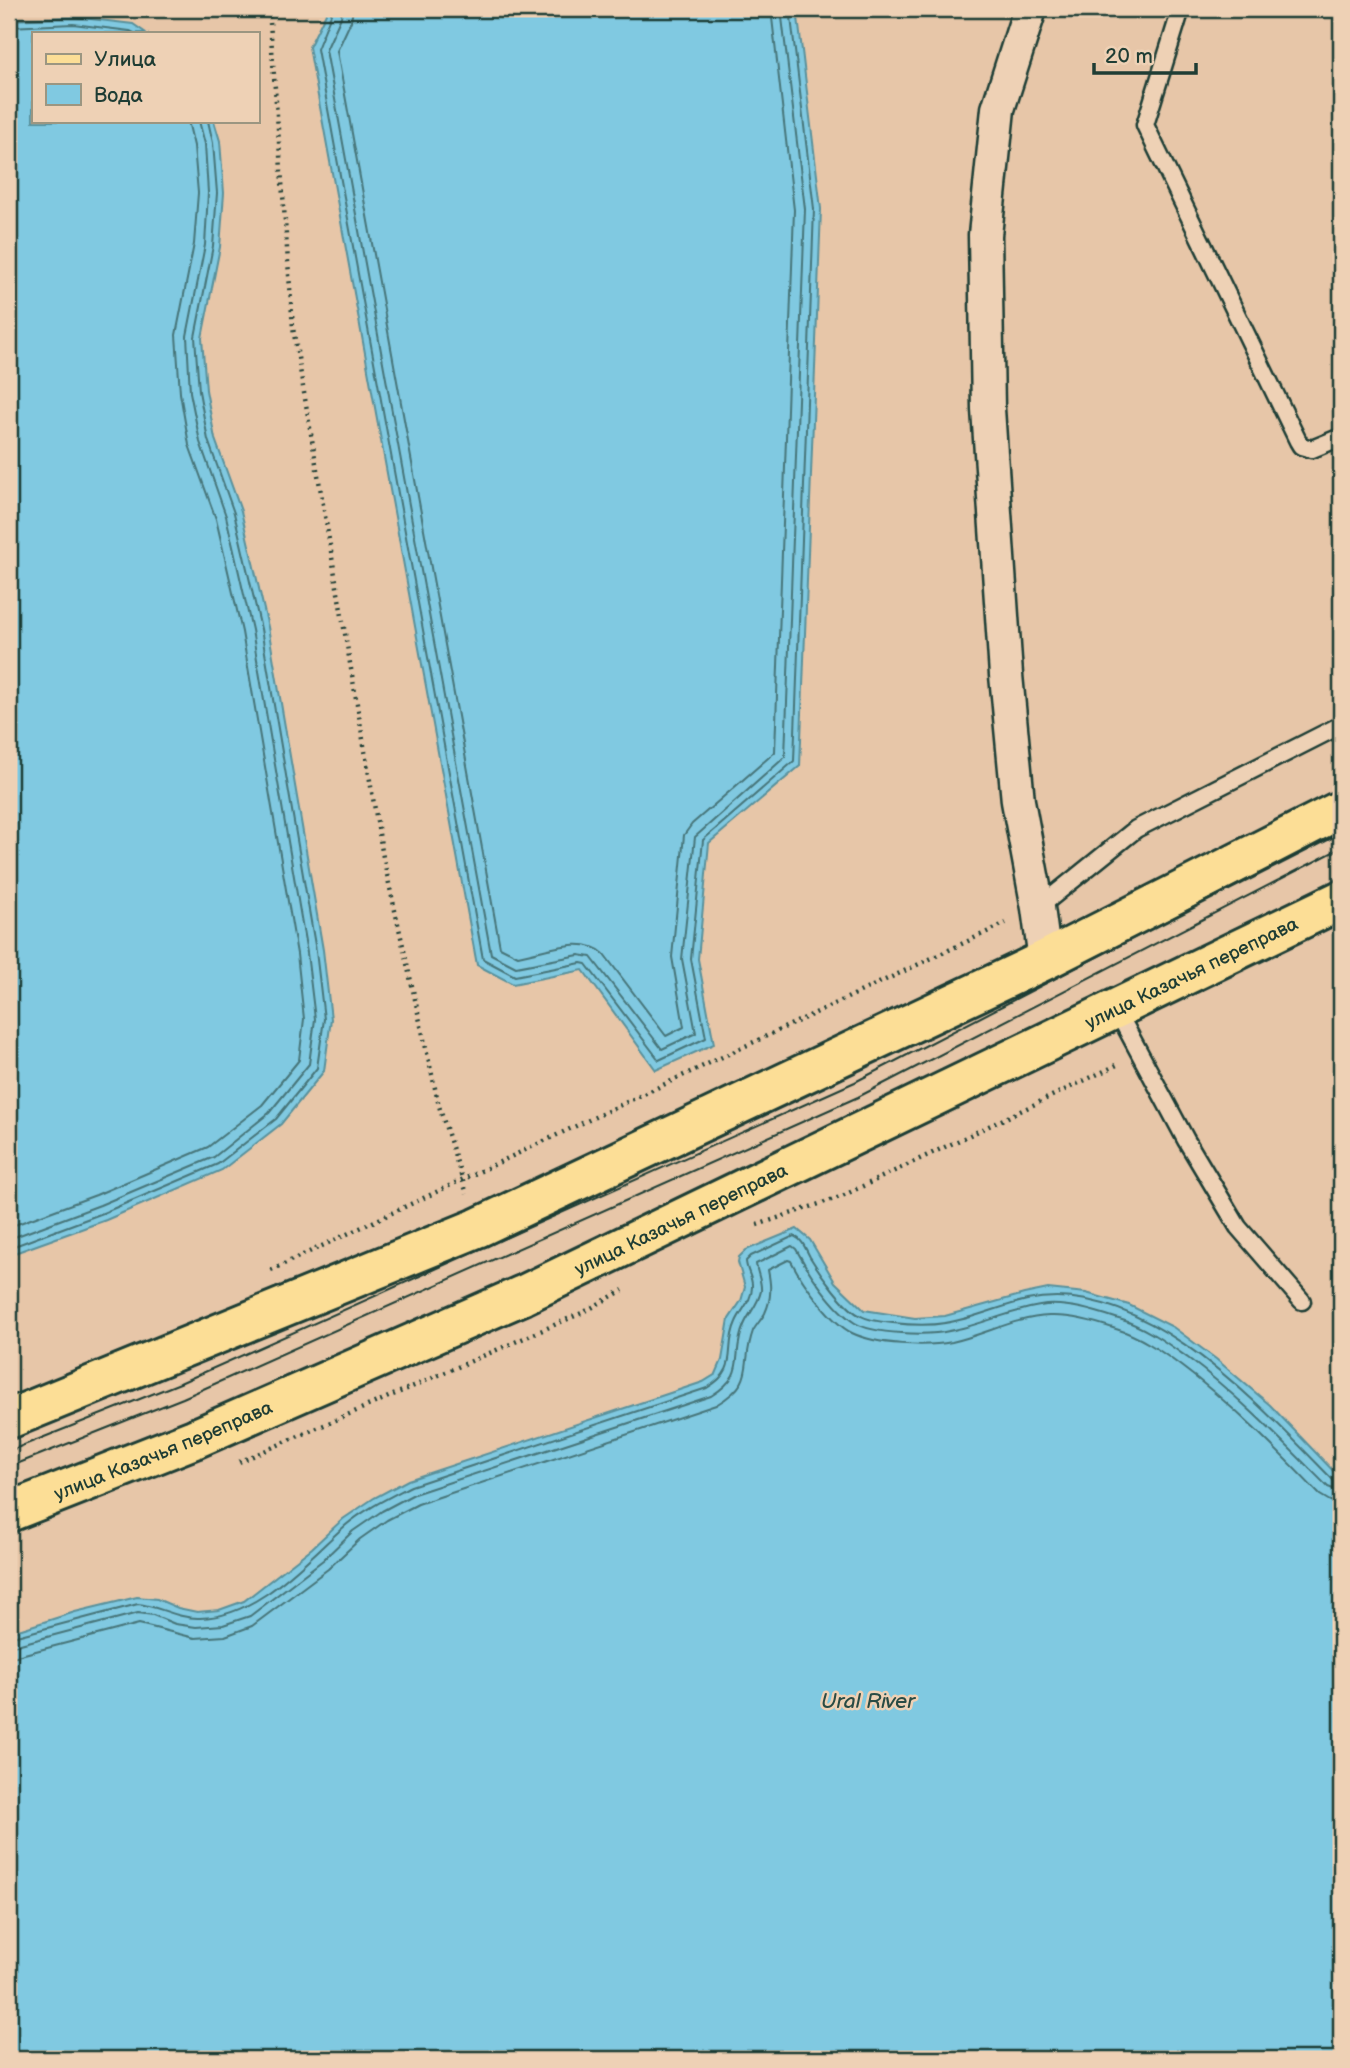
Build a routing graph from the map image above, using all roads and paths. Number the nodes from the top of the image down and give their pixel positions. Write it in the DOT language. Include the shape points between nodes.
graph roads {
  1 [pos="269,9"];
  2 [pos="1030,9"];
  3 [pos="1181,9"];
  4 [pos="1341,437"];
  5 [pos="1341,725"];
  6 [pos="1341,810"];
  7 [pos="1341,900"];
  8 [pos="1038,908"];
  9 [pos="1045,960"];
  10 [pos="1116,1009"];
  11 [pos="462,1179"];
  12 [pos="478,1228"];
  13 [pos="264,1273"];
  14 [pos="1302,1301"];
  15 [pos="9,1419"];
  16 [pos="9,1512"];
  1 -- 11 [label="path" via="293,328 383,857 439,1106"];
  2 -- 8 [label="street" via="998,109 985,235 988,409 1006,676 1018,801"];
  3 -- 4 [label="lane" via="1145,117 1146,128 1298,441 1312,449"];
  5 -- 8 [label="lane" via="1136,829"];
  6 -- 9 [label="main road"];
  7 -- 10 [label="main road, улица Казачья переправа"];
  8 -- 9 [label="street"];
  8 -- 11 [label="path"];
  9 -- 12 [label="main road"];
  10 -- 14 [label="lane" via="1185,1140 1238,1227"];
  10 -- 16 [label="main road, улица Казачья переправа" via="523,1295 194,1439"];
  11 -- 12 [label="path"];
  11 -- 13 [label="path"];
  12 -- 15 [label="main road"];
}
